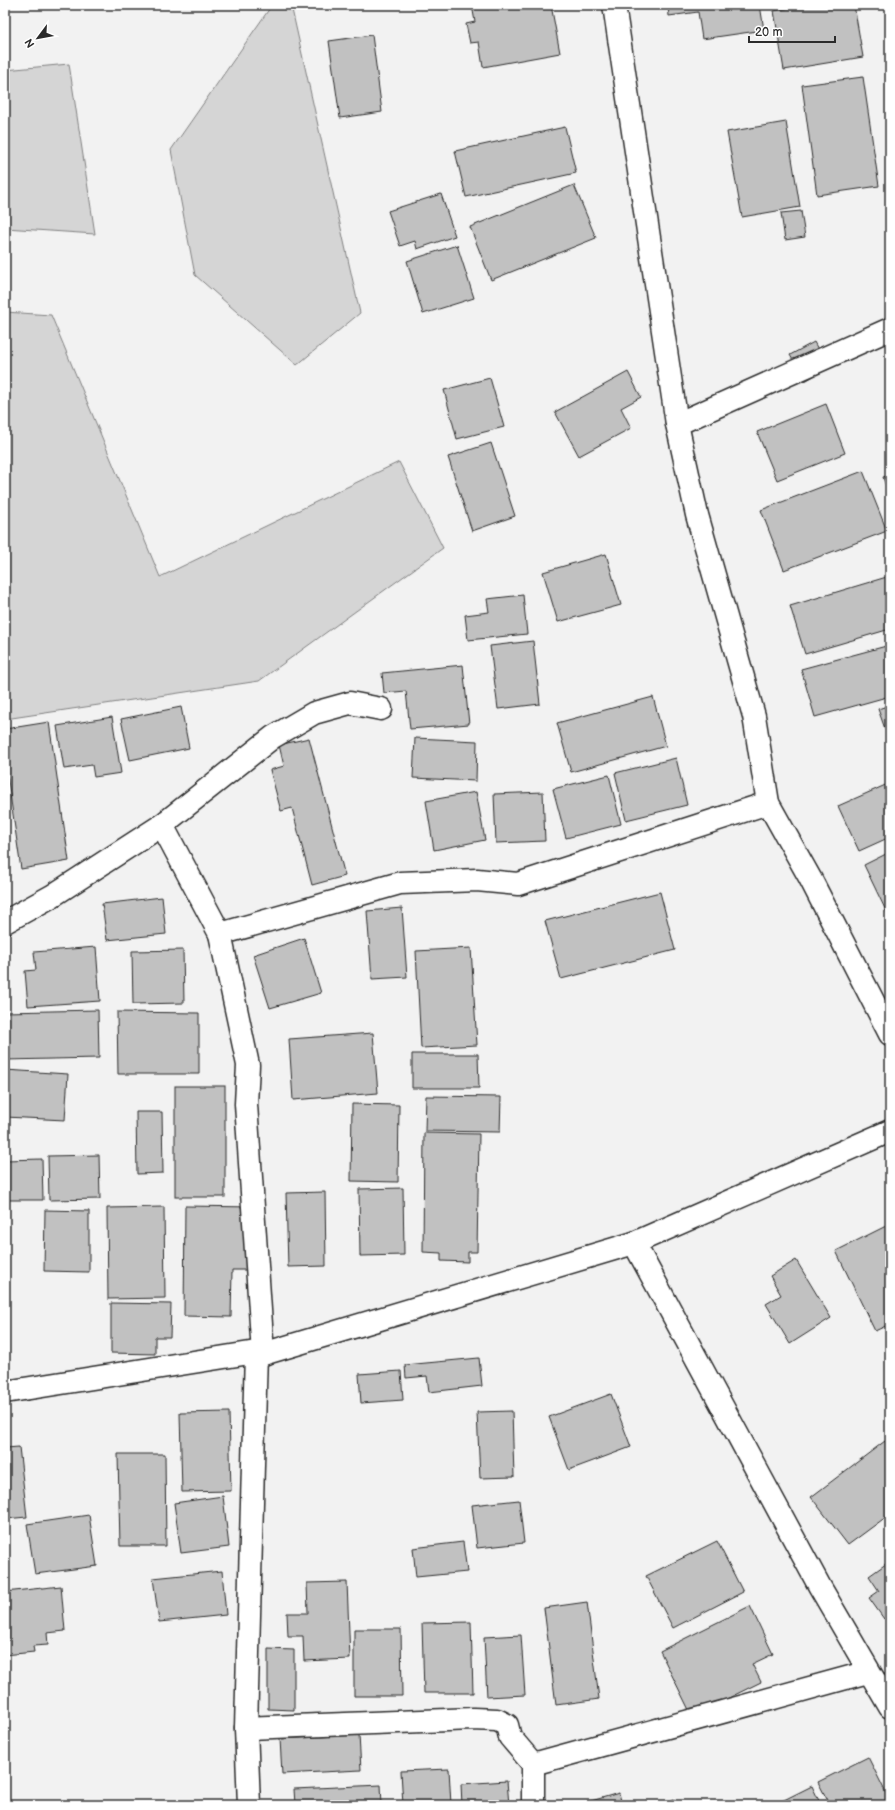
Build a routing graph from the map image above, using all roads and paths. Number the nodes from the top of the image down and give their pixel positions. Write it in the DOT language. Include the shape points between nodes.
graph roads {
  1 [pos="614,5"];
  2 [pos="890,329"];
  3 [pos="677,424"];
  4 [pos="381,708"];
  5 [pos="768,803"];
  6 [pos="162,825"];
  7 [pos="5,922"];
  8 [pos="220,934"];
  9 [pos="890,1034"];
  10 [pos="890,1131"];
  11 [pos="634,1243"];
  12 [pos="260,1353"];
  13 [pos="5,1392"];
  14 [pos="868,1672"];
  15 [pos="890,1707"];
  16 [pos="246,1728"];
  17 [pos="533,1764"];
  18 [pos="249,1805"];
  19 [pos="533,1805"];
  1 -- 3 [label="street"];
  2 -- 3 [label="street"];
  3 -- 5 [label="street" via="697,515 754,716"];
  4 -- 6 [label="street" via="350,703 314,713 273,737"];
  5 -- 8 [label="street" via="518,884 477,880 400,883"];
  5 -- 9 [label="street" via="810,878"];
  6 -- 7 [label="street" via="52,896"];
  6 -- 8 [label="street"];
  8 -- 12 [label="street" via="248,1064 246,1104"];
  10 -- 11 [label="street"];
  11 -- 12 [label="street"];
  11 -- 14 [label="street"];
  12 -- 13 [label="street"];
  12 -- 16 [label="street"];
  14 -- 15 [label="street"];
  14 -- 17 [label="street"];
  16 -- 17 [label="street" via="497,1720 507,1726 510,1737"];
  16 -- 18 [label="street"];
  17 -- 19 [label="street"];
}
